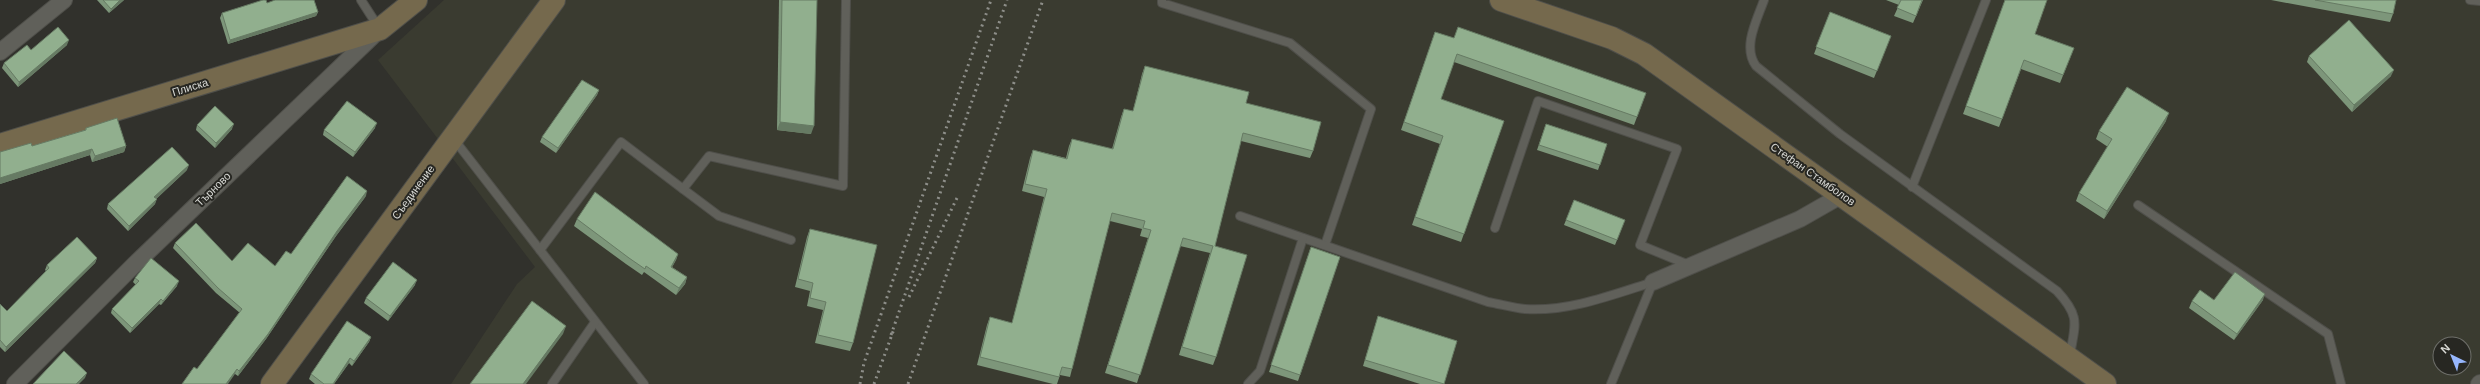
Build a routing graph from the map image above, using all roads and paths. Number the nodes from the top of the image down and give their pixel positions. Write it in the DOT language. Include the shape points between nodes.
graph roads {
  1 [pos="64,0"];
  2 [pos="361,0"];
  3 [pos="416,0"];
  4 [pos="554,0"];
  5 [pos="846,0"];
  6 [pos="1162,0"];
  7 [pos="1501,0"];
  8 [pos="1764,0"];
  9 [pos="1986,0"];
  10 [pos="2470,0"];
  11 [pos="2480,1"];
  12 [pos="380,29"];
  13 [pos="0,52"];
  14 [pos="453,138"];
  15 [pos="0,145"];
  16 [pos="1912,188"];
  17 [pos="683,189"];
  18 [pos="1842,195"];
  19 [pos="2138,205"];
  20 [pos="1240,216"];
  21 [pos="1495,228"];
  22 [pos="1303,238"];
  23 [pos="791,240"];
  24 [pos="1325,245"];
  25 [pos="540,250"];
  26 [pos="1689,265"];
  27 [pos="1653,282"];
  28 [pos="595,322"];
  29 [pos="2069,358"];
  30 [pos="15,384"];
  31 [pos="272,384"];
  32 [pos="552,384"];
  33 [pos="644,384"];
  34 [pos="1248,384"];
  35 [pos="1611,384"];
  36 [pos="2105,384"];
  37 [pos="2341,384"];
  1 -- 13 [label="street"];
  2 -- 12 [label="lane"];
  3 -- 12 [label="street, Търново"];
  4 -- 14 [label="street, Съединение"];
  5 -- 17 [label="lane" via="843,186 709,156"];
  6 -- 24 [label="lane" via="1162,3 1290,43 1371,110"];
  7 -- 18 [label="street, Стефан Стамболов" via="1612,38 1644,54"];
  8 -- 16 [label="lane" via="1750,47 1750,58 1756,66"];
  9 -- 16 [label="lane"];
  10 -- 11 [label="lane"];
  12 -- 15 [label="street, Плиска"];
  12 -- 30 [label="street, Търново" via="135,264"];
  14 -- 25 [label="lane"];
  14 -- 31 [label="street, Съединение"];
  16 -- 29 [label="lane" via="2058,291 2071,306 2076,321"];
  17 -- 23 [label="lane" via="718,216"];
  17 -- 25 [label="lane" via="621,142"];
  18 -- 26 [label="street" via="1800,219"];
  18 -- 29 [label="street, Стефан Стамболов"];
  19 -- 37 [label="lane" via="2328,334"];
  20 -- 22 [label="lane"];
  21 -- 26 [label="lane" via="1538,101 1677,149 1640,245"];
  22 -- 24 [label="lane"];
  22 -- 34 [label="lane" via="1260,371"];
  24 -- 27 [label="lane" via="1488,302 1524,309 1557,309"];
  25 -- 28 [label="lane"];
  26 -- 27 [label="street"];
  27 -- 35 [label="lane"];
  28 -- 32 [label="lane"];
  28 -- 33 [label="lane"];
  29 -- 36 [label="street, Стефан Стамболов"];
}
